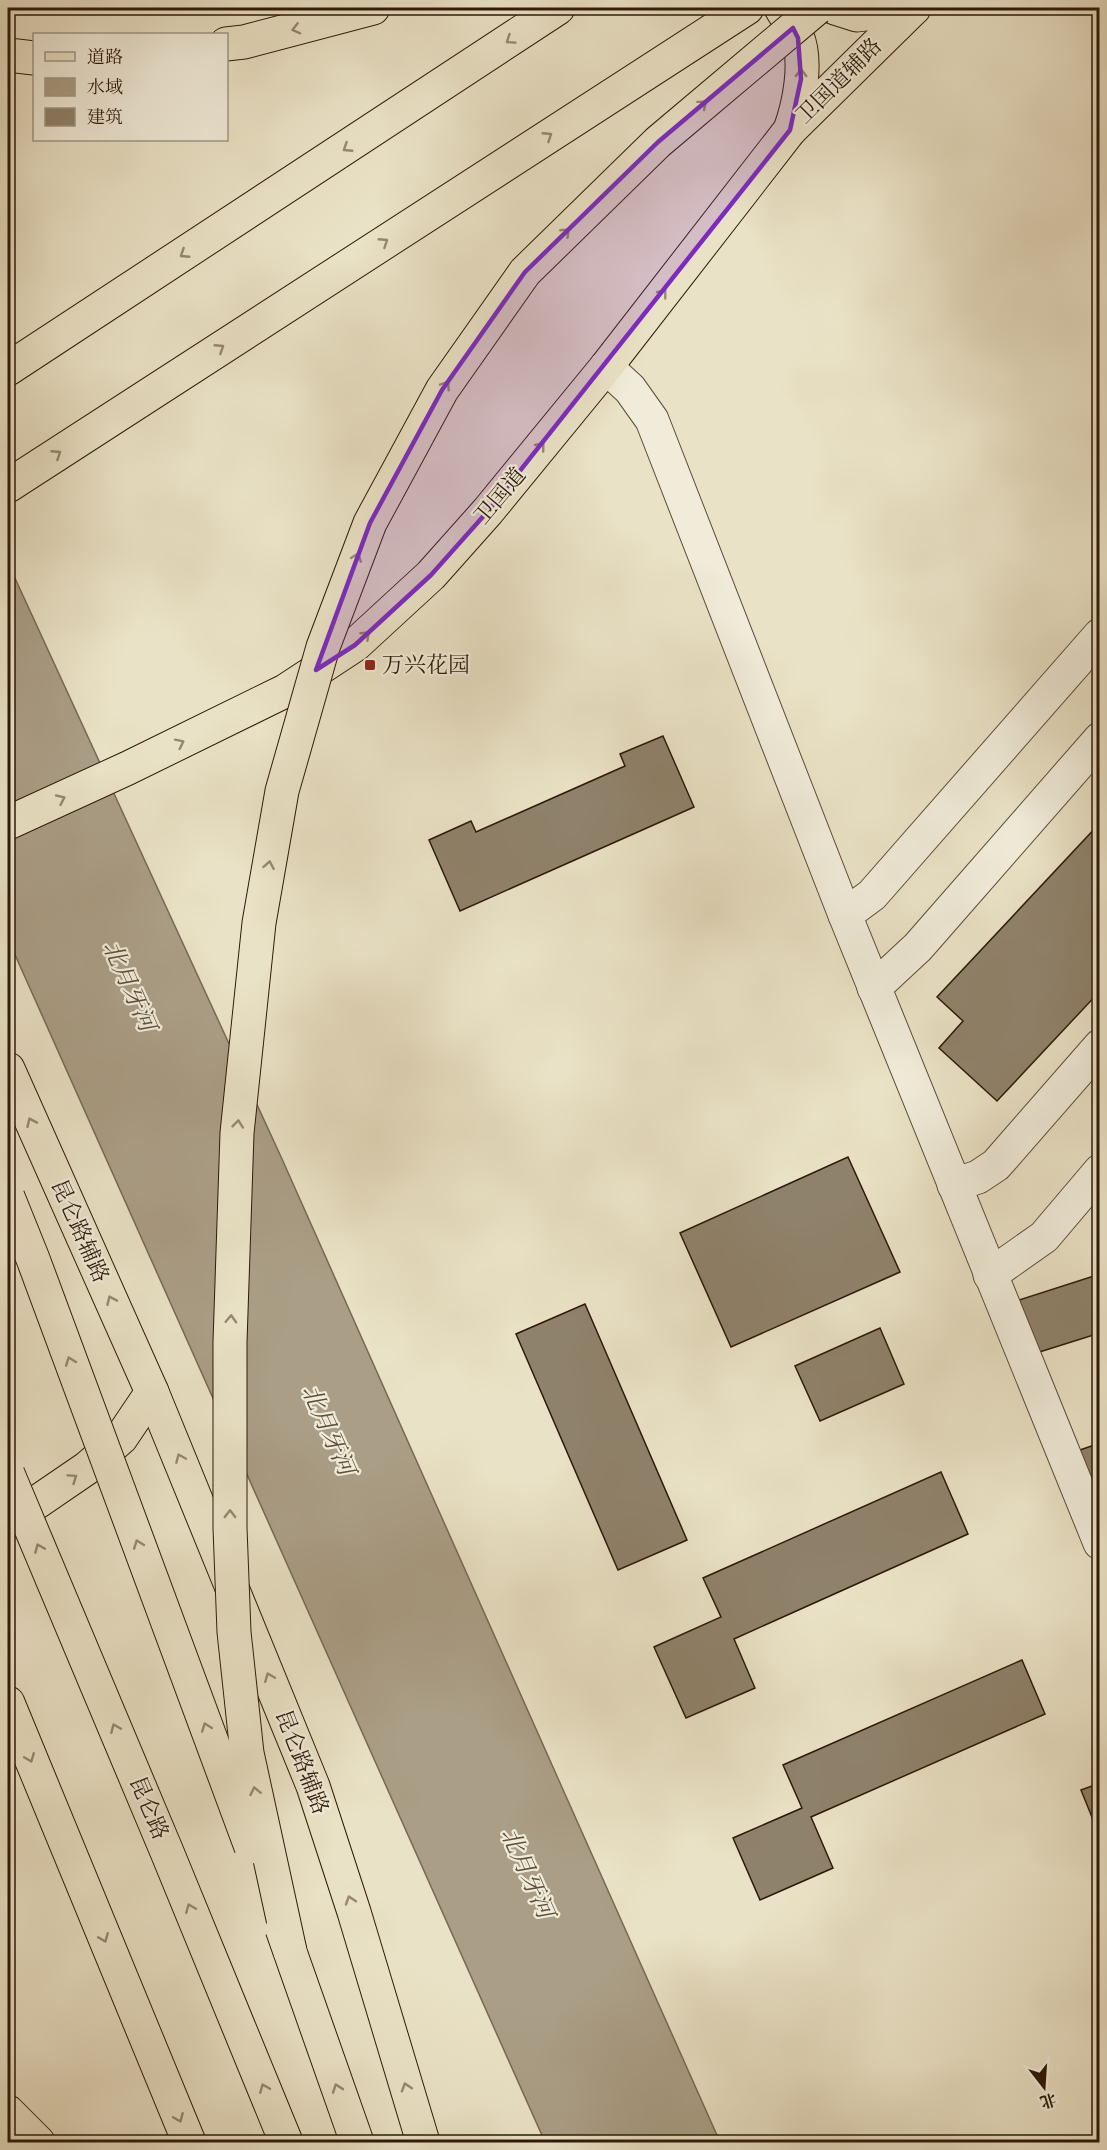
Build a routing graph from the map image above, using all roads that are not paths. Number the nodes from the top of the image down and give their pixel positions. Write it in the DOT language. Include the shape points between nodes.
graph roads {
  1 [pos="373,8"];
  2 [pos="558,8"];
  3 [pos="747,8"];
  4 [pos="781,8"];
  5 [pos="817,8"];
  6 [pos="835,8"];
  7 [pos="914,8"];
  8 [pos="228,44"];
  9 [pos="8,55"];
  10 [pos="33,58"];
  11 [pos="790,130"];
  12 [pos="606,367"];
  13 [pos="8,369"];
  14 [pos="8,486"];
  15 [pos="1100,635"];
  16 [pos="1100,739"];
  17 [pos="8,823"];
  18 [pos="844,915"];
  19 [pos="874,988"];
  20 [pos="1100,1046"];
  21 [pos="8,1069"];
  22 [pos="1100,1171"];
  23 [pos="954,1185"];
  24 [pos="8,1197"];
  25 [pos="990,1275"];
  26 [pos="152,1392"];
  27 [pos="8,1474"];
  28 [pos="8,1522"];
  29 [pos="1100,1543"];
  30 [pos="8,1703"];
  31 [pos="290,1951"];
  32 [pos="8,2112"];
  33 [pos="38,2142"];
  34 [pos="189,2142"];
  35 [pos="286,2142"];
  36 [pos="357,2142"];
  37 [pos="423,2142"];
  1 -- 8 [label="main road, one-way"];
  2 -- 13 [label="main road, one-way"];
  14 -- 3 [label="main road, one-way"];
  11 -- 4 [label="main road, one-way" via="799,105 801,62 798,38"];
  31 -- 5 [label="main road, one-way, bridge" via="247,1753 234,1632 230,1528 230,1342 237,1133 259,923 282,791 323,647 370,523 442,390 525,272 658,142"];
  6 -- 7 [label="main road" via="857,15"];
  7 -- 11 [label="main road, 卫国道辅路"];
  9 -- 10 [label="main road"];
  12 -- 11 [label="main road, 卫国道, one-way"];
  17 -- 12 [label="main road, 卫国道, one-way" via="285,691 356,645 431,575"];
  12 -- 18 [label="lane" via="630,389 652,420"];
  15 -- 18 [label="lane" via="872,895"];
  16 -- 19 [label="lane" via="918,947"];
  18 -- 19 [label="lane"];
  19 -- 23 [label="lane"];
  20 -- 23 [label="lane" via="996,1165 978,1177"];
  26 -- 21 [label="main road, 昆仑路辅路, one-way"];
  22 -- 25 [label="lane" via="1044,1237"];
  23 -- 25 [label="lane"];
  31 -- 24 [label="main road, one-way, bridge"];
  25 -- 29 [label="lane"];
  28 -- 26 [label="main road, one-way" via="87,1468 121,1438"];
  37 -- 26 [label="main road, 昆仑路辅路, one-way" via="313,1786"];
  35 -- 27 [label="main road, 昆仑路, one-way, bridge"];
  30 -- 34 [label="main road, one-way"];
  36 -- 31 [label="main road, one-way, bridge"];
  32 -- 33 [label="main road"];
}
